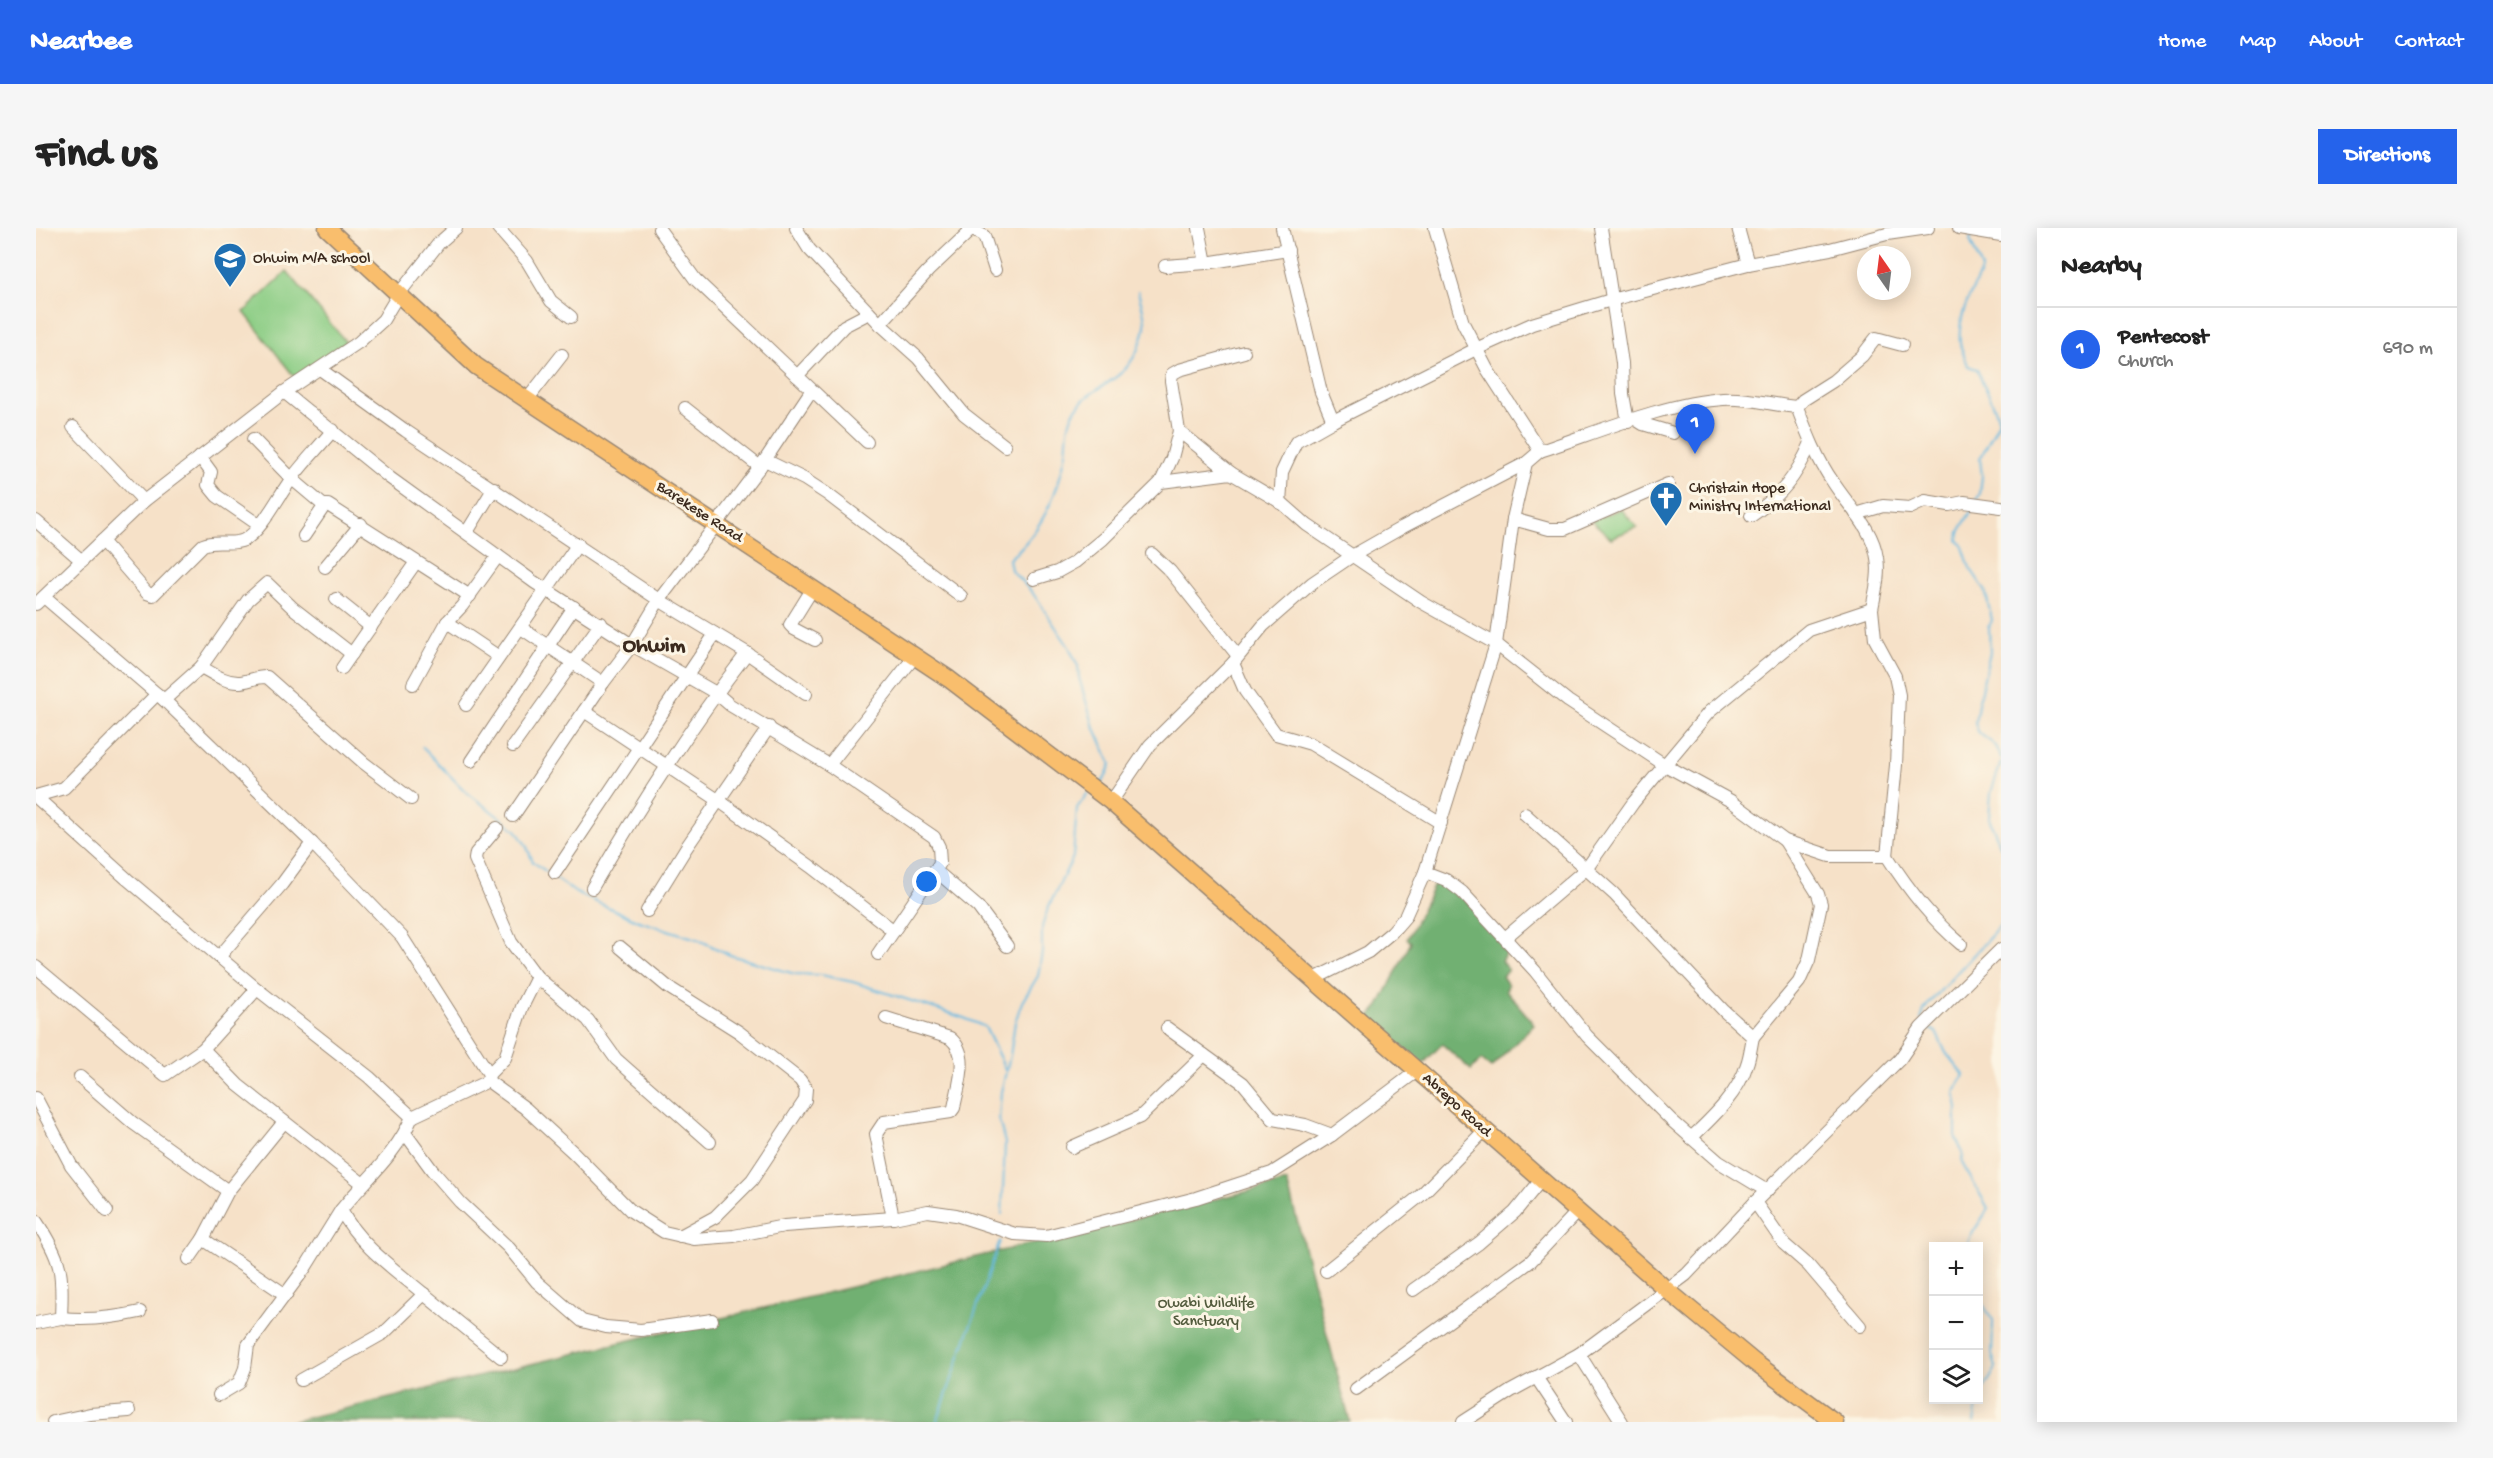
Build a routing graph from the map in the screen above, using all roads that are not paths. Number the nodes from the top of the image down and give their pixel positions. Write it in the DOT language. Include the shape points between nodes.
graph roads {
  1 [pos="327,228"];
  2 [pos="456,228"];
  3 [pos="498,228"];
  4 [pos="646,228"];
  5 [pos="660,228"];
  6 [pos="796,228"];
  7 [pos="1199,228"];
  8 [pos="1282,228"];
  9 [pos="1435,228"];
  10 [pos="1601,228"];
  11 [pos="1738,228"];
  12 [pos="1928,228"];
  13 [pos="1959,228"];
  14 [pos="970,229"];
  15 [pos="2001,236"];
  16 [pos="1288,250"];
  17 [pos="1206,262"];
  18 [pos="1748,264"];
  19 [pos="1165,266"];
  20 [pos="995,270"];
  21 [pos="398,295"];
  22 [pos="1611,300"];
  23 [pos="869,313"];
  24 [pos="571,317"];
  25 [pos="880,324"];
  26 [pos="1902,345"];
  27 [pos="1476,349"];
  28 [pos="1244,352"];
  29 [pos="562,355"];
  30 [pos="320,369"];
  31 [pos="797,376"];
  32 [pos="284,392"];
  33 [pos="811,392"];
  34 [pos="526,401"];
  35 [pos="1797,407"];
  36 [pos="685,408"];
  37 [pos="1631,420"];
  38 [pos="1333,421"];
  39 [pos="73,427"];
  40 [pos="333,430"];
  41 [pos="1179,431"];
  42 [pos="1673,433"];
  43 [pos="253,439"];
  44 [pos="867,442"];
  45 [pos="1811,443"];
  46 [pos="1005,446"];
  47 [pos="1540,451"];
  48 [pos="200,457"];
  49 [pos="1527,463"];
  50 [pos="763,464"];
  51 [pos="1231,473"];
  52 [pos="291,478"];
  53 [pos="1161,482"];
  54 [pos="1668,484"];
  55 [pos="494,488"];
  56 [pos="144,501"];
  57 [pos="1280,503"];
  58 [pos="323,505"];
  59 [pos="2001,507"];
  60 [pos="1856,514"];
  61 [pos="1751,516"];
  62 [pos="1513,519"];
  63 [pos="36,521"];
  64 [pos="716,523"];
  65 [pos="361,524"];
  66 [pos="259,525"];
  67 [pos="466,532"];
  68 [pos="304,536"];
  69 [pos="102,541"];
  70 [pos="578,544"];
  71 [pos="1152,554"];
  72 [pos="498,556"];
  73 [pos="1352,556"];
  74 [pos="82,561"];
  75 [pos="416,562"];
  76 [pos="325,567"];
  77 [pos="1034,579"];
  78 [pos="813,588"];
  79 [pos="547,590"];
  80 [pos="470,596"];
  81 [pos="961,596"];
  82 [pos="336,599"];
  83 [pos="40,600"];
  84 [pos="659,600"];
  85 [pos="574,607"];
  86 [pos="1872,609"];
  87 [pos="447,622"];
  88 [pos="601,623"];
  89 [pos="371,627"];
  90 [pos="521,627"];
  91 [pos="715,634"];
  92 [pos="815,640"];
  93 [pos="1496,644"];
  94 [pos="632,645"];
  95 [pos="548,646"];
  96 [pos="747,653"];
  97 [pos="352,654"];
  98 [pos="915,656"];
  99 [pos="499,657"];
  100 [pos="1235,659"];
  101 [pos="574,663"];
  102 [pos="201,666"];
  103 [pos="342,668"];
  104 [pos="686,676"];
  105 [pos="603,683"];
  106 [pos="413,684"];
  107 [pos="716,693"];
  108 [pos="806,694"];
  109 [pos="161,697"];
  110 [pos="466,705"];
  111 [pos="584,711"];
  112 [pos="769,727"];
  113 [pos="513,746"];
  114 [pos="639,748"];
  115 [pos="471,761"];
  116 [pos="829,765"];
  117 [pos="1665,765"];
  118 [pos="667,766"];
  119 [pos="1084,782"];
  120 [pos="36,796"];
  121 [pos="1105,798"];
  122 [pos="411,799"];
  123 [pos="718,800"];
  124 [pos="1525,814"];
  125 [pos="513,816"];
  126 [pos="1441,823"];
  127 [pos="497,828"];
  128 [pos="1785,842"];
  129 [pos="312,843"];
  130 [pos="1887,856"];
  131 [pos="1587,868"];
  132 [pos="935,870"];
  133 [pos="1425,872"];
  134 [pos="555,873"];
  135 [pos="592,888"];
  136 [pos="647,911"];
  137 [pos="894,931"];
  138 [pos="1505,938"];
  139 [pos="1961,944"];
  140 [pos="1006,946"];
  141 [pos="620,947"];
  142 [pos="2001,949"];
  143 [pos="878,954"];
  144 [pos="219,957"];
  145 [pos="36,967"];
  146 [pos="537,977"];
  147 [pos="1314,980"];
  148 [pos="257,989"];
  149 [pos="886,1018"];
  150 [pos="1167,1028"];
  151 [pos="1753,1037"];
  152 [pos="203,1049"];
  153 [pos="1204,1055"];
  154 [pos="1417,1071"];
  155 [pos="80,1077"];
  156 [pos="488,1078"];
  157 [pos="36,1098"];
  158 [pos="412,1117"];
  159 [pos="284,1122"];
  160 [pos="1483,1132"];
  161 [pos="405,1133"];
  162 [pos="1332,1135"];
  163 [pos="1691,1138"];
  164 [pos="710,1142"];
  165 [pos="1072,1147"];
  166 [pos="1541,1180"];
  167 [pos="362,1184"];
  168 [pos="228,1191"];
  169 [pos="1767,1191"];
  170 [pos="1755,1202"];
  171 [pos="341,1210"];
  172 [pos="107,1211"];
  173 [pos="1577,1212"];
  174 [pos="893,1218"];
  175 [pos="36,1221"];
  176 [pos="680,1236"];
  177 [pos="203,1239"];
  178 [pos="189,1259"];
  179 [pos="1326,1270"];
  180 [pos="1413,1290"];
  181 [pos="1667,1290"];
  182 [pos="424,1294"];
  183 [pos="286,1295"];
  184 [pos="140,1312"];
  185 [pos="61,1318"];
  186 [pos="712,1320"];
  187 [pos="36,1323"];
  188 [pos="1860,1326"];
  189 [pos="1579,1354"];
  190 [pos="501,1357"];
  191 [pos="1536,1377"];
  192 [pos="301,1380"];
  193 [pos="1356,1389"];
  194 [pos="219,1395"];
  195 [pos="129,1411"];
  196 [pos="53,1422"];
  197 [pos="1463,1422"];
  198 [pos="1566,1422"];
  199 [pos="1622,1422"];
  200 [pos="1834,1422"];
  1 -- 21 [label="main road, Barekese Road"];
  2 -- 21 [label="street" via="439,243"];
  3 -- 24 [label="street" via="526,261 551,301"];
  4 -- 5 [label="street"];
  5 -- 31 [label="street" via="695,279"];
  6 -- 23 [label="street" via="809,249"];
  7 -- 17 [label="street"];
  8 -- 16 [label="street"];
  9 -- 27 [label="street" via="1463,322"];
  10 -- 22 [label="street"];
  11 -- 18 [label="street"];
  12 -- 18 [label="street"];
  13 -- 15 [label="street"];
  14 -- 20 [label="street" via="984,236"];
  14 -- 25 [label="street"];
  16 -- 17 [label="street"];
  16 -- 38 [label="street" via="1321,392"];
  17 -- 19 [label="street"];
  18 -- 22 [label="street"];
  21 -- 30 [label="street" via="383,320"];
  21 -- 34 [label="main road, Barekese Road" via="476,366"];
  22 -- 27 [label="street" via="1532,324"];
  22 -- 37 [label="street" via="1623,394"];
  23 -- 25 [label="street"];
  23 -- 31 [label="street" via="844,326"];
  25 -- 46 [label="street" via="918,357 964,414"];
  26 -- 35 [label="street" via="1876,339 1833,381"];
  27 -- 38 [label="street"];
  27 -- 47 [label="street"];
  28 -- 41 [label="street" via="1172,374"];
  29 -- 34 [label="street"];
  30 -- 32 [label="street"];
  30 -- 55 [label="street"];
  31 -- 33 [label="street"];
  32 -- 40 [label="street"];
  32 -- 48 [label="street"];
  33 -- 44 [label="street"];
  33 -- 50 [label="street"];
  34 -- 64 [label="main road, Barekese Road"];
  35 -- 37 [label="street" via="1726,399"];
  35 -- 45 [label="street"];
  36 -- 50 [label="street"];
  37 -- 42 [label="street"];
  37 -- 47 [label="street"];
  38 -- 57 [label="street" via="1296,442 1282,472"];
  39 -- 56 [label="street"];
  40 -- 52 [label="street"];
  40 -- 67 [label="street" via="390,478"];
  41 -- 51 [label="street"];
  41 -- 53 [label="street"];
  43 -- 52 [label="street"];
  45 -- 60 [label="street"];
  45 -- 61 [label="street" via="1792,480 1776,499"];
  47 -- 49 [label="street"];
  48 -- 56 [label="street"];
  48 -- 66 [label="street" via="211,472 208,485 217,496"];
  49 -- 62 [label="street"];
  49 -- 73 [label="street"];
  50 -- 64 [label="street"];
  50 -- 81 [label="street" via="804,479 827,494"];
  51 -- 53 [label="street"];
  51 -- 57 [label="street"];
  52 -- 58 [label="street"];
  52 -- 66 [label="street"];
  53 -- 77 [label="street" via="1075,562"];
  54 -- 62 [label="street" via="1565,529 1549,529"];
  55 -- 67 [label="street"];
  55 -- 70 [label="street"];
  56 -- 69 [label="street"];
  57 -- 73 [label="street"];
  58 -- 65 [label="street"];
  58 -- 68 [label="street"];
  59 -- 60 [label="street" via="1926,501 1910,508 1882,507"];
  60 -- 86 [label="street" via="1871,536 1877,557 1878,578"];
  62 -- 93 [label="street"];
  63 -- 74 [label="street"];
  64 -- 78 [label="main road, Barekese Road"];
  64 -- 84 [label="street"];
  65 -- 75 [label="street"];
  65 -- 76 [label="street"];
  66 -- 69 [label="street" via="244,540 203,545 153,595"];
  67 -- 72 [label="street"];
  69 -- 74 [label="street"];
  70 -- 79 [label="street"];
  70 -- 84 [label="street"];
  71 -- 100 [label="street" via="1170,571"];
  72 -- 79 [label="street"];
  72 -- 80 [label="street"];
  73 -- 93 [label="street" via="1421,602"];
  73 -- 100 [label="street" via="1263,626"];
  74 -- 83 [label="street"];
  75 -- 80 [label="street"];
  75 -- 89 [label="street"];
  78 -- 92 [label="street" via="790,625"];
  78 -- 98 [label="main road, Barekese Road"];
  79 -- 85 [label="street"];
  79 -- 90 [label="street"];
  80 -- 87 [label="street"];
  82 -- 89 [label="street"];
  83 -- 109 [label="street"];
  84 -- 91 [label="street"];
  84 -- 94 [label="street"];
  85 -- 88 [label="street"];
  85 -- 95 [label="street"];
  86 -- 117 [label="street" via="1809,630 1792,642 1709,712"];
  86 -- 130 [label="street" via="1875,639 1895,676 1899,695"];
  87 -- 99 [label="street"];
  87 -- 106 [label="street"];
  88 -- 94 [label="street"];
  88 -- 101 [label="street"];
  89 -- 97 [label="street"];
  90 -- 95 [label="street"];
  90 -- 99 [label="street"];
  91 -- 96 [label="street"];
  91 -- 104 [label="street"];
  93 -- 117 [label="street" via="1568,701"];
  93 -- 126 [label="street"];
  94 -- 104 [label="street"];
  94 -- 105 [label="street"];
  95 -- 101 [label="street"];
  95 -- 115 [label="street"];
  96 -- 107 [label="street"];
  96 -- 108 [label="street"];
  97 -- 102 [label="street" via="267,583 248,600"];
  97 -- 103 [label="street"];
  98 -- 116 [label="street"];
  98 -- 119 [label="main road, Barekese Road" via="1014,726"];
  99 -- 110 [label="street"];
  100 -- 121 [label="street" via="1150,745"];
  100 -- 126 [label="street" via="1245,691 1276,734 1311,744"];
  101 -- 105 [label="street"];
  101 -- 113 [label="street"];
  102 -- 109 [label="street"];
  102 -- 122 [label="street" via="224,680 267,677"];
  104 -- 107 [label="street"];
  104 -- 114 [label="street"];
  105 -- 111 [label="street"];
  107 -- 112 [label="street"];
  107 -- 118 [label="street"];
  109 -- 120 [label="street" via="64,788"];
  109 -- 129 [label="street"];
  111 -- 114 [label="street"];
  111 -- 125 [label="street"];
  112 -- 116 [label="street"];
  112 -- 123 [label="street"];
  114 -- 118 [label="street"];
  114 -- 134 [label="street"];
  116 -- 132 [label="street" via="934,837 940,863"];
  117 -- 128 [label="street" via="1731,801"];
  117 -- 131 [label="street"];
  118 -- 123 [label="street"];
  118 -- 135 [label="street"];
  119 -- 121 [label="main road, Abrepo Road"];
  120 -- 144 [label="street"];
  121 -- 147 [label="main road, Abrepo Road"];
  123 -- 136 [label="street"];
  123 -- 137 [label="street"];
  124 -- 131 [label="street"];
  126 -- 133 [label="street"];
  127 -- 146 [label="street" via="475,859 511,942"];
  128 -- 130 [label="street" via="1830,856"];
  128 -- 151 [label="street" via="1821,904 1809,960 1799,982"];
  129 -- 144 [label="street"];
  129 -- 156 [label="street" via="402,937"];
  130 -- 139 [label="street" via="1908,889"];
  131 -- 138 [label="street"];
  131 -- 151 [label="street"];
  132 -- 137 [label="street"];
  132 -- 140 [label="street" via="978,907"];
  133 -- 138 [label="street" via="1462,892"];
  133 -- 147 [label="street" via="1406,917 1392,932 1368,952"];
  137 -- 143 [label="street"];
  138 -- 163 [label="street" via="1587,1036"];
  141 -- 176 [label="street" via="668,987 739,1032 806,1089 805,1100 752,1180 715,1217"];
  142 -- 169 [label="street" via="1924,1024 1900,1059"];
  144 -- 148 [label="street"];
  145 -- 152 [label="street" via="165,1076"];
  146 -- 156 [label="street" via="505,1058"];
  146 -- 164 [label="street" via="588,1020 616,1059"];
  147 -- 154 [label="main road, Abrepo Road"];
  148 -- 152 [label="street"];
  148 -- 158 [label="street" via="369,1077"];
  149 -- 174 [label="street" via="950,1038 963,1060 951,1112 884,1122 878,1128"];
  150 -- 153 [label="street"];
  151 -- 163 [label="street" via="1747,1066 1732,1094"];
  152 -- 159 [label="street" via="238,1085"];
  153 -- 162 [label="street" via="1243,1083 1273,1119"];
  153 -- 165 [label="street" via="1140,1117"];
  154 -- 160 [label="main road, Abrepo Road"];
  154 -- 162 [label="street"];
  155 -- 168 [label="street" via="133,1123"];
  156 -- 158 [label="street"];
  156 -- 176 [label="street" via="574,1153 631,1210 664,1232"];
  157 -- 172 [label="street" via="71,1164"];
  158 -- 161 [label="street"];
  159 -- 167 [label="street"];
  159 -- 168 [label="street"];
  160 -- 166 [label="main road, Abrepo Road"];
  160 -- 179 [label="street" via="1420,1196"];
  161 -- 167 [label="street"];
  161 -- 186 [label="street" via="460,1202 509,1248 537,1282 582,1322 641,1330"];
  162 -- 174 [label="street" via="1272,1173 1232,1188 1046,1236 1015,1233 928,1211"];
  163 -- 169 [label="street" via="1719,1162"];
  166 -- 173 [label="main road, Abrepo Road"];
  166 -- 180 [label="street" via="1515,1212 1479,1243"];
  167 -- 171 [label="street"];
  168 -- 177 [label="street"];
  169 -- 170 [label="street"];
  170 -- 181 [label="street"];
  170 -- 188 [label="street" via="1784,1244 1808,1265"];
  171 -- 182 [label="street" via="364,1243"];
  171 -- 183 [label="street"];
  173 -- 181 [label="main road, Abrepo Road"];
  173 -- 193 [label="street" via="1531,1261"];
  174 -- 176 [label="street" via="784,1226 734,1236"];
  175 -- 185 [label="street" via="58,1259"];
  177 -- 178 [label="street"];
  177 -- 183 [label="street"];
  181 -- 189 [label="street"];
  181 -- 200 [label="main road, Abrepo Road"];
  182 -- 190 [label="street"];
  182 -- 192 [label="street" via="384,1333"];
  183 -- 194 [label="street" via="248,1346 239,1383"];
  184 -- 185 [label="street" via="116,1318"];
  185 -- 187 [label="street"];
  189 -- 191 [label="street"];
  189 -- 199 [label="street"];
  191 -- 197 [label="street"];
  191 -- 198 [label="street"];
  195 -- 196 [label="street"];
}
